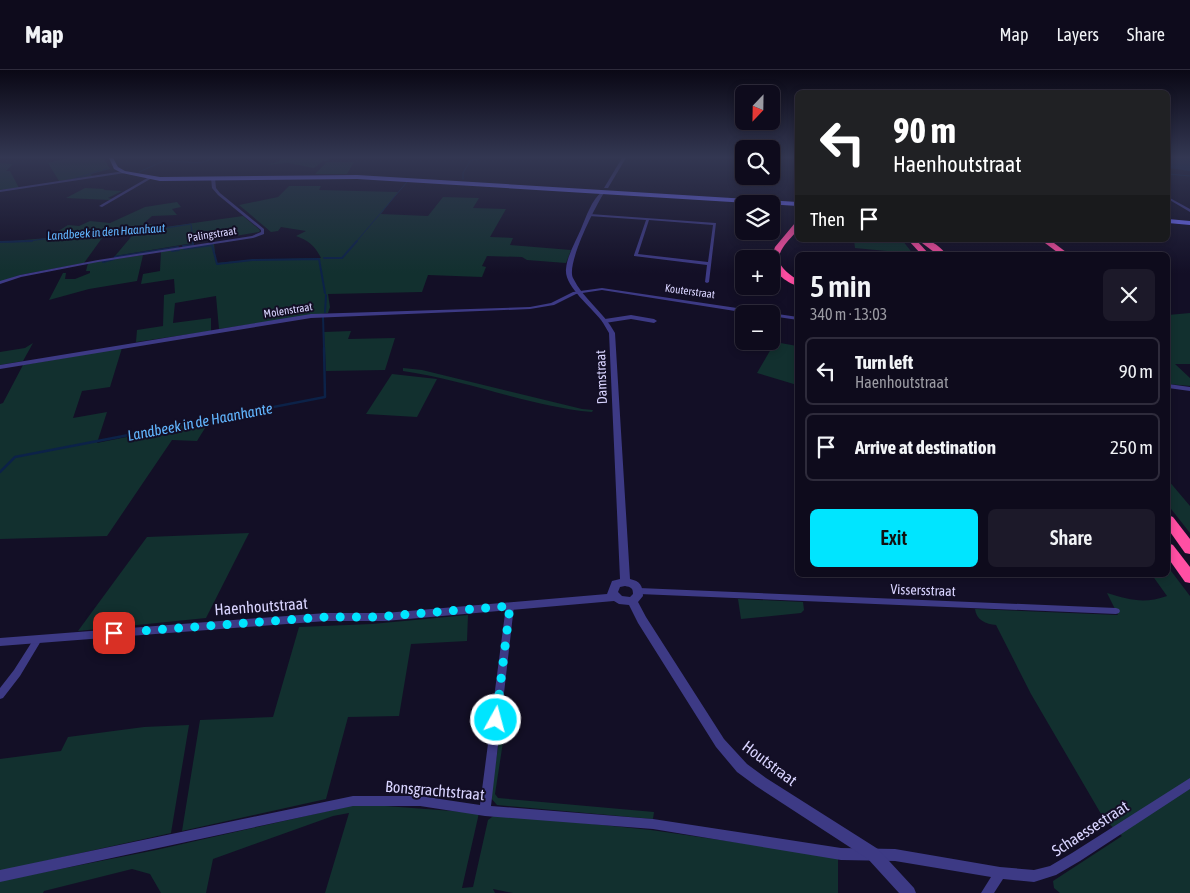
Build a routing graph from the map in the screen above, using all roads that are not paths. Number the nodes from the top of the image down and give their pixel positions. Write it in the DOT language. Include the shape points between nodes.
graph roads {
  1 [pos="118,196"];
  2 [pos="224,196"];
  3 [pos="597,196"];
  4 [pos="697,196"];
  5 [pos="1170,199"];
  6 [pos="795,203"];
  7 [pos="101,206"];
  8 [pos="1190,212"];
  9 [pos="590,215"];
  10 [pos="648,219"];
  11 [pos="1170,221"];
  12 [pos="1190,222"];
  13 [pos="795,228"];
  14 [pos="795,236"];
  15 [pos="909,242"];
  16 [pos="914,242"];
  17 [pos="925,242"];
  18 [pos="926,242"];
  19 [pos="1048,242"];
  20 [pos="1056,242"];
  21 [pos="917,252"];
  22 [pos="923,252"];
  23 [pos="934,252"];
  24 [pos="940,252"];
  25 [pos="1062,252"];
  26 [pos="1069,252"];
  27 [pos="710,264"];
  28 [pos="795,277"];
  29 [pos="707,282"];
  30 [pos="795,282"];
  31 [pos="0,283"];
  32 [pos="580,292"];
  33 [pos="795,318"];
  34 [pos="605,321"];
  35 [pos="654,321"];
  36 [pos="0,367"];
  37 [pos="1170,386"];
  38 [pos="1190,389"];
  39 [pos="1170,523"];
  40 [pos="1190,549"];
  41 [pos="1170,551"];
  42 [pos="1190,578"];
  43 [pos="625,582"];
  44 [pos="636,596"];
  45 [pos="615,597"];
  46 [pos="510,606"];
  47 [pos="1116,611"];
  48 [pos="38,639"];
  49 [pos="0,642"];
  50 [pos="0,695"];
  51 [pos="1190,783"];
  52 [pos="485,811"];
  53 [pos="873,854"];
  54 [pos="1000,873"];
  55 [pos="0,876"];
  56 [pos="909,893"];
  57 [pos="987,893"];
  1 -- 7 [label="street"];
  2 -- 31 [label="street, Palingstraat" via="263,233 31,274"];
  3 -- 9 [label="street, Damstraat"];
  4 -- 6 [label="main road"];
  5 -- 8 [label="street"];
  9 -- 10 [label="street"];
  9 -- 32 [label="street, Damstraat" via="569,268 571,280"];
  10 -- 27 [label="street" via="715,224"];
  10 -- 27 [label="street" via="636,255"];
  11 -- 12 [label="main road"];
  13 -- 30 [label="highway" via="779,245 774,259 780,273"];
  14 -- 28 [label="highway" via="781,257 784,268"];
  15 -- 21 [label="highway"];
  16 -- 22 [label="highway"];
  17 -- 23 [label="highway"];
  18 -- 24 [label="highway"];
  19 -- 25 [label="highway"];
  20 -- 26 [label="highway"];
  27 -- 29 [label="street"];
  32 -- 33 [label="street, Kouterstraat" via="602,289"];
  32 -- 34 [label="street, Damstraat"];
  32 -- 36 [label="street, Molenstraat" via="552,304 530,308 311,316"];
  34 -- 35 [label="street" via="631,317"];
  34 -- 43 [label="street, Damstraat" via="613,343"];
  37 -- 38 [label="street"];
  39 -- 40 [label="highway"];
  41 -- 42 [label="highway"];
  43 -- 44 [label="street" via="634,584"];
  43 -- 45 [label="street" via="613,587"];
  44 -- 45 [label="street" via="623,601"];
  44 -- 47 [label="street, Vissersstraat"];
  44 -- 53 [label="street, Houtstraat" via="642,620 720,743 742,768"];
  45 -- 46 [label="street, Haenhoutstraat"];
  46 -- 48 [label="street, Haenhoutstraat"];
  46 -- 52 [label="street"];
  48 -- 49 [label="street, Haenhoutstraat"];
  48 -- 50 [label="street"];
  51 -- 54 [label="street, Schaessestraat" via="1052,871 1034,876"];
  52 -- 53 [label="street, Bonsgrachtstraat" via="653,824 841,854"];
  52 -- 55 [label="street, Bonsgrachtstraat" via="420,802 353,801"];
  53 -- 54 [label="street, Schaessestraat"];
  53 -- 56 [label="street, Houtstraat"];
  54 -- 57 [label="street"];
}
